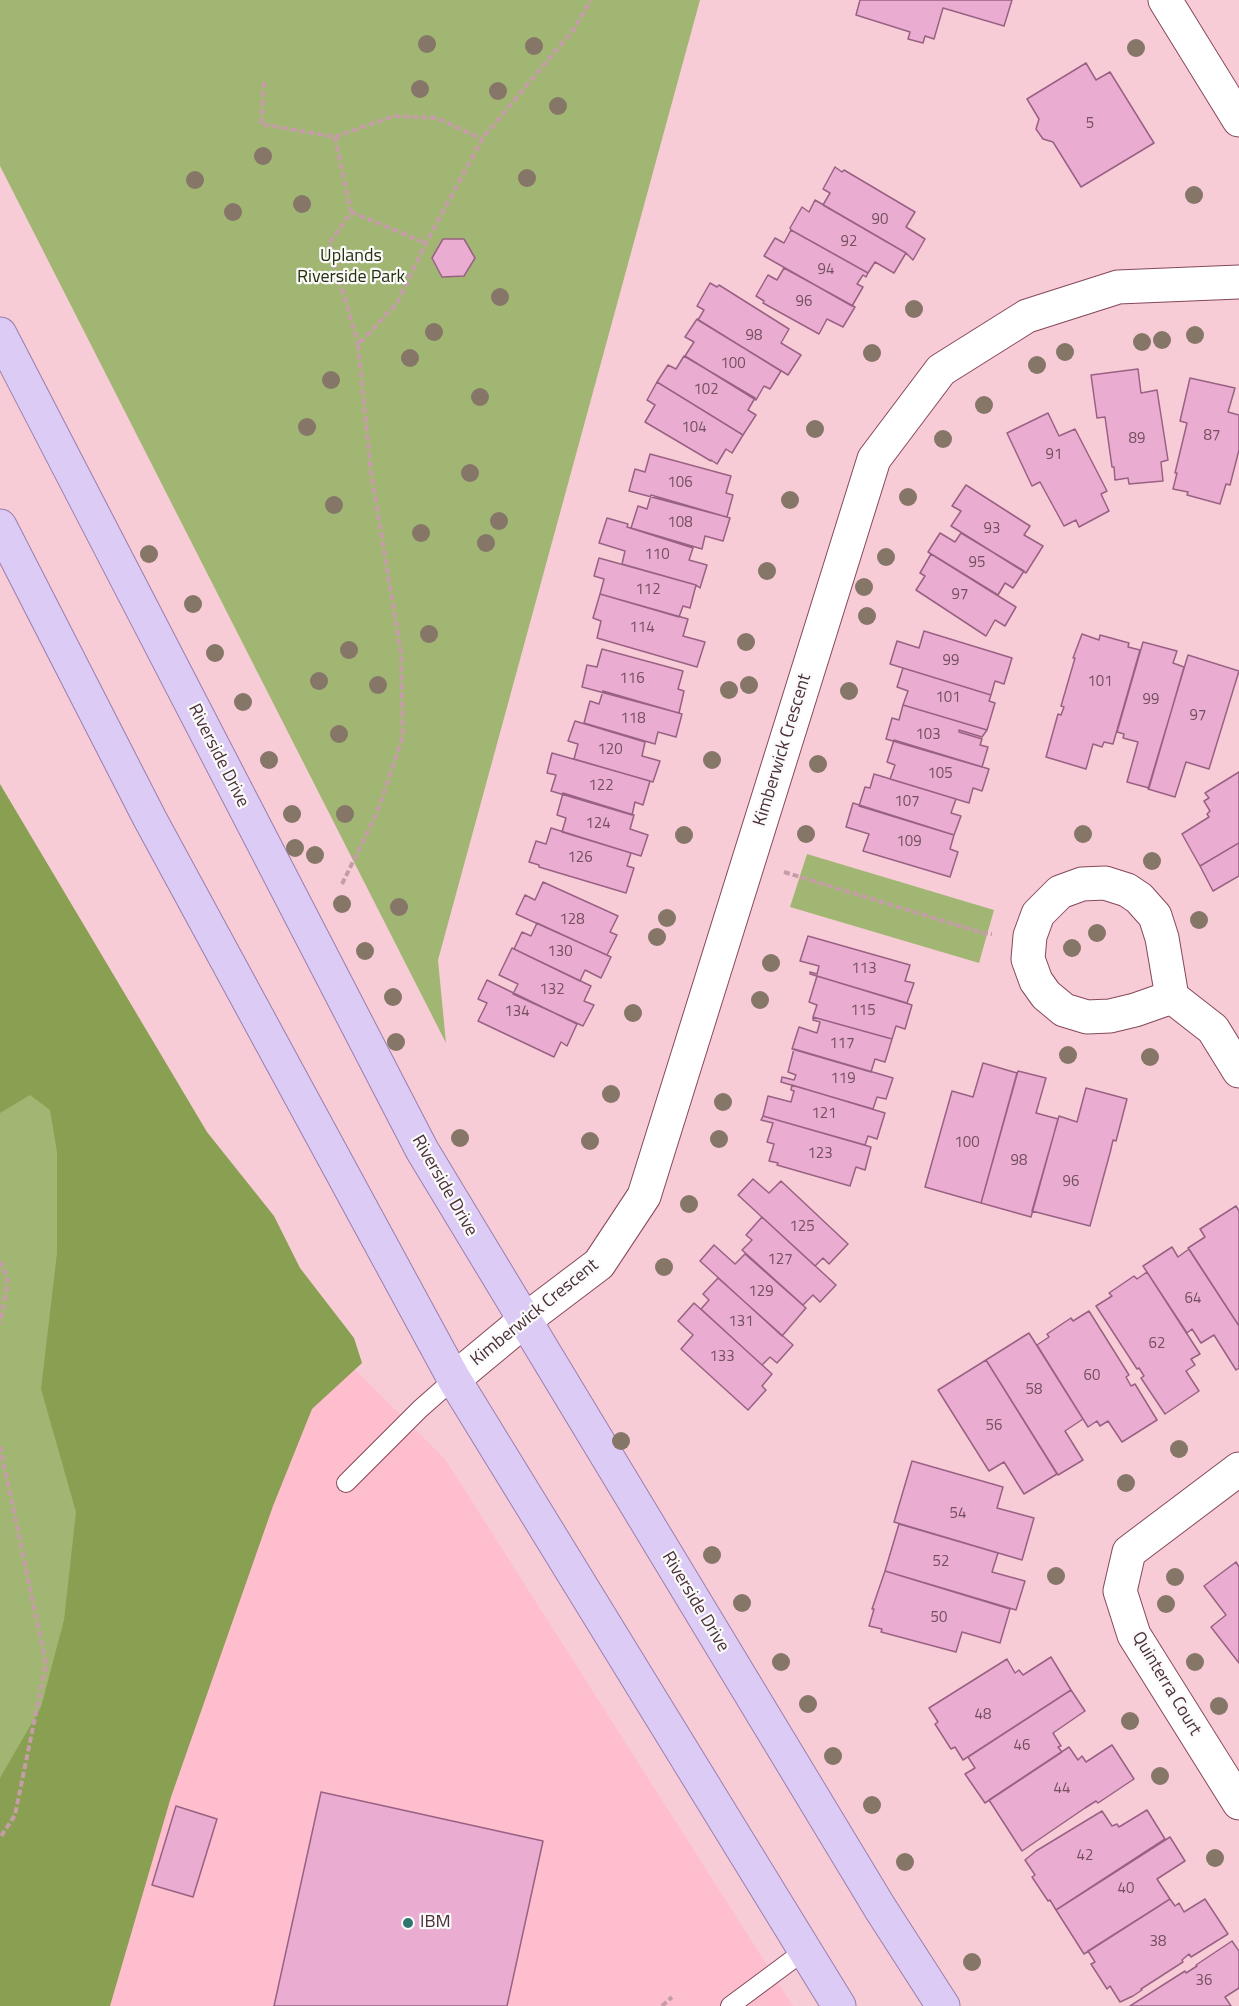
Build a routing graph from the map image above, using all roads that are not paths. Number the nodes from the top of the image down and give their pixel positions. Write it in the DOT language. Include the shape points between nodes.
graph roads {
  1 [pos="1165,0"];
  2 [pos="1239,120"];
  3 [pos="1239,280"];
  4 [pos="0,334"];
  5 [pos="0,526"];
  6 [pos="1172,997"];
  7 [pos="1239,1071"];
  8 [pos="525,1320"];
  9 [pos="454,1379"];
  10 [pos="1239,1469"];
  11 [pos="346,1483"];
  12 [pos="1239,1803"];
  13 [pos="804,1951"];
  14 [pos="730,2006"];
  15 [pos="839,2006"];
  16 [pos="943,2006"];
  1 -- 2 [label="street"];
  3 -- 8 [label="street, Kimberwick Crescent" via="1118,287 1027,316 941,370 874,459 644,1197 599,1264"];
  4 -- 8 [label="main road, Riverside Drive" via="422,1150"];
  5 -- 9 [label="main road" via="150,819"];
  6 -- 6 [label="street" via="1155,916 1127,890 1105,883 1082,884 1060,892 1038,914 1030,936 1029,959 1036,981 1064,1010 1087,1017 1110,1016"];
  6 -- 7 [label="street" via="1213,1029"];
  8 -- 9 [label="street, Kimberwick Crescent"];
  8 -- 16 [label="main road, Riverside Drive"];
  9 -- 11 [label="lane"];
  9 -- 13 [label="main road"];
  10 -- 12 [label="street, Quinterra Court" via="1129,1552 1120,1591 1134,1635"];
  13 -- 14 [label="lane"];
  13 -- 15 [label="main road"];
}
